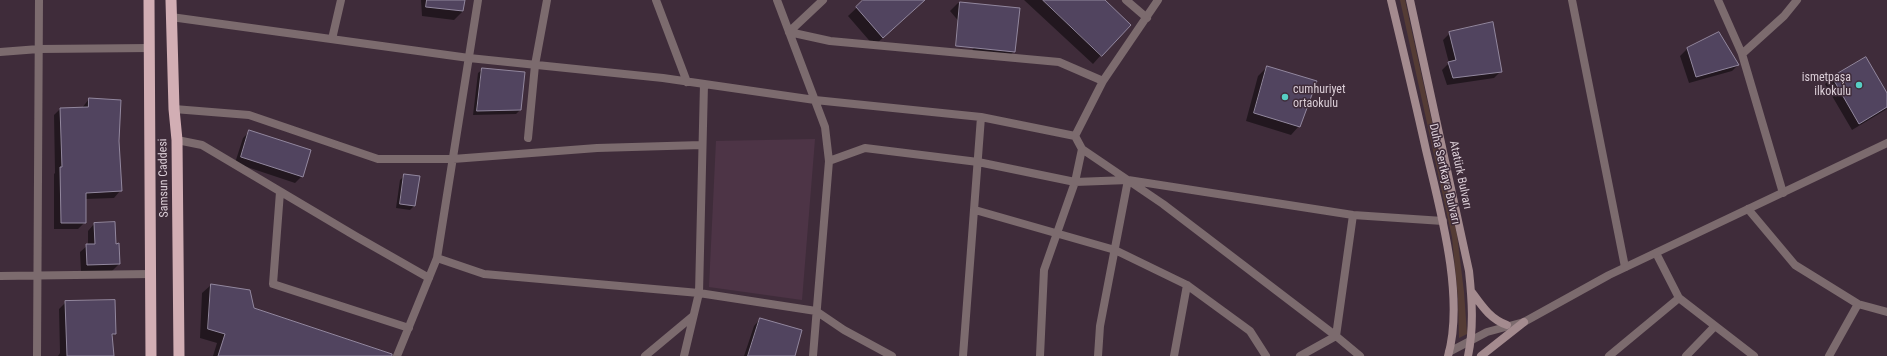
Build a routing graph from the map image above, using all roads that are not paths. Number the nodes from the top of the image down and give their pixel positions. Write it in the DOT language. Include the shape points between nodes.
graph roads {
  1 [pos="39,0"];
  2 [pos="149,0"];
  3 [pos="171,0"];
  4 [pos="341,0"];
  5 [pos="478,0"];
  6 [pos="547,0"];
  7 [pos="656,0"];
  8 [pos="777,0"];
  9 [pos="823,0"];
  10 [pos="1126,0"];
  11 [pos="1158,0"];
  12 [pos="1391,0"];
  13 [pos="1410,0"];
  14 [pos="1572,0"];
  15 [pos="1718,0"];
  16 [pos="1797,0"];
  17 [pos="172,16"];
  18 [pos="1147,18"];
  19 [pos="789,32"];
  20 [pos="332,39"];
  21 [pos="150,48"];
  22 [pos="39,49"];
  23 [pos="0,52"];
  24 [pos="1742,54"];
  25 [pos="469,58"];
  26 [pos="535,65"];
  27 [pos="1103,81"];
  28 [pos="686,82"];
  29 [pos="704,84"];
  30 [pos="815,100"];
  31 [pos="174,109"];
  32 [pos="982,117"];
  33 [pos="1075,136"];
  34 [pos="528,138"];
  35 [pos="177,140"];
  36 [pos="1887,143"];
  37 [pos="702,145"];
  38 [pos="1082,149"];
  39 [pos="453,159"];
  40 [pos="829,161"];
  41 [pos="978,162"];
  42 [pos="1128,180"];
  43 [pos="1075,182"];
  44 [pos="280,192"];
  45 [pos="1782,193"];
  46 [pos="1748,209"];
  47 [pos="975,210"];
  48 [pos="1353,215"];
  49 [pos="1443,221"];
  50 [pos="1057,232"];
  51 [pos="1115,250"];
  52 [pos="1656,252"];
  53 [pos="437,258"];
  54 [pos="1625,267"];
  55 [pos="151,274"];
  56 [pos="0,276"];
  57 [pos="38,276"];
  58 [pos="429,278"];
  59 [pos="1187,285"];
  60 [pos="1471,291"];
  61 [pos="699,293"];
  62 [pos="1679,298"];
  63 [pos="1858,304"];
  64 [pos="816,311"];
  65 [pos="1887,312"];
  66 [pos="693,316"];
  67 [pos="1524,322"];
  68 [pos="1508,325"];
  69 [pos="1715,326"];
  70 [pos="409,328"];
  71 [pos="1336,336"];
  72 [pos="1472,339"];
  73 [pos="1312,349"];
  74 [pos="1449,354"];
  75 [pos="37,356"];
  76 [pos="151,356"];
  77 [pos="179,356"];
  78 [pos="397,356"];
  79 [pos="646,356"];
  80 [pos="684,356"];
  81 [pos="813,356"];
  82 [pos="892,356"];
  83 [pos="963,356"];
  84 [pos="1040,356"];
  85 [pos="1098,356"];
  86 [pos="1174,356"];
  87 [pos="1266,356"];
  88 [pos="1300,356"];
  89 [pos="1318,356"];
  90 [pos="1360,356"];
  91 [pos="1468,356"];
  92 [pos="1481,356"];
  93 [pos="1609,356"];
  94 [pos="1686,356"];
  95 [pos="1754,356"];
  96 [pos="1829,356"];
  1 -- 22 [label="street"];
  2 -- 21 [label="highway, Samsun Caddesi"];
  3 -- 17 [label="highway, Samsun Caddesi"];
  4 -- 20 [label="street"];
  5 -- 25 [label="street"];
  6 -- 26 [label="street"];
  7 -- 28 [label="street"];
  8 -- 19 [label="street"];
  9 -- 19 [label="street"];
  10 -- 18 [label="street"];
  11 -- 18 [label="street"];
  12 -- 49 [label="main road, Duha Sertkaya Bulvarı"];
  13 -- 60 [label="main road, Atatürk Bulvarı"];
  14 -- 54 [label="street"];
  15 -- 24 [label="street"];
  16 -- 24 [label="street" via="1784,16"];
  17 -- 20 [label="street"];
  17 -- 31 [label="highway, Samsun Caddesi"];
  18 -- 27 [label="street"];
  19 -- 27 [label="street" via="830,41 1059,62"];
  19 -- 30 [label="street"];
  20 -- 25 [label="street"];
  21 -- 22 [label="street"];
  21 -- 55 [label="highway, Samsun Caddesi"];
  22 -- 23 [label="street"];
  22 -- 57 [label="street"];
  24 -- 45 [label="street"];
  25 -- 26 [label="street"];
  25 -- 39 [label="street"];
  26 -- 28 [label="street"];
  26 -- 34 [label="street"];
  27 -- 33 [label="street"];
  28 -- 29 [label="street"];
  29 -- 30 [label="street"];
  29 -- 37 [label="street"];
  30 -- 32 [label="street"];
  30 -- 40 [label="street" via="825,127"];
  31 -- 35 [label="highway, Samsun Caddesi"];
  31 -- 39 [label="street" via="249,115 378,159"];
  32 -- 33 [label="street"];
  32 -- 41 [label="street"];
  33 -- 38 [label="street"];
  35 -- 44 [label="street" via="202,145"];
  35 -- 77 [label="highway, Samsun Caddesi"];
  36 -- 45 [label="street"];
  37 -- 39 [label="street" via="597,148"];
  37 -- 61 [label="street"];
  38 -- 42 [label="street"];
  38 -- 43 [label="street"];
  39 -- 53 [label="street"];
  40 -- 41 [label="street" via="865,148"];
  40 -- 64 [label="street"];
  41 -- 43 [label="street"];
  41 -- 47 [label="street"];
  42 -- 43 [label="street"];
  42 -- 48 [label="street"];
  42 -- 51 [label="street"];
  42 -- 71 [label="street" via="1164,204"];
  43 -- 50 [label="street"];
  44 -- 58 [label="street"];
  44 -- 70 [label="street" via="273,284"];
  45 -- 46 [label="street"];
  46 -- 52 [label="street"];
  46 -- 63 [label="street" via="1795,265"];
  47 -- 50 [label="street"];
  47 -- 83 [label="street"];
  48 -- 49 [label="street"];
  48 -- 71 [label="street"];
  49 -- 74 [label="main road, Duha Sertkaya Bulvarı" via="1453,300"];
  50 -- 51 [label="street"];
  50 -- 84 [label="street" via="1044,270"];
  51 -- 59 [label="street"];
  51 -- 85 [label="street" via="1100,326"];
  52 -- 54 [label="street"];
  52 -- 62 [label="street"];
  53 -- 58 [label="street"];
  53 -- 61 [label="street" via="484,274"];
  54 -- 67 [label="street"];
  55 -- 57 [label="street"];
  55 -- 76 [label="highway, Samsun Caddesi"];
  56 -- 57 [label="street"];
  57 -- 75 [label="street"];
  58 -- 70 [label="street"];
  59 -- 86 [label="street"];
  59 -- 87 [label="street" via="1250,331"];
  60 -- 68 [label="main road" via="1494,319"];
  60 -- 72 [label="main road, Atatürk Bulvarı"];
  61 -- 64 [label="street"];
  61 -- 66 [label="street"];
  62 -- 69 [label="street"];
  62 -- 93 [label="street"];
  63 -- 65 [label="street"];
  63 -- 96 [label="street"];
  64 -- 81 [label="street"];
  64 -- 82 [label="street" via="844,330"];
  66 -- 79 [label="street"];
  66 -- 80 [label="street"];
  67 -- 68 [label="street"];
  67 -- 92 [label="main road"];
  68 -- 72 [label="street"];
  69 -- 94 [label="street"];
  69 -- 95 [label="street"];
  70 -- 78 [label="street"];
  71 -- 73 [label="street"];
  71 -- 90 [label="street"];
  72 -- 74 [label="street"];
  72 -- 91 [label="main road, Atatürk Bulvarı"];
  73 -- 88 [label="street"];
  73 -- 89 [label="street"];
}
